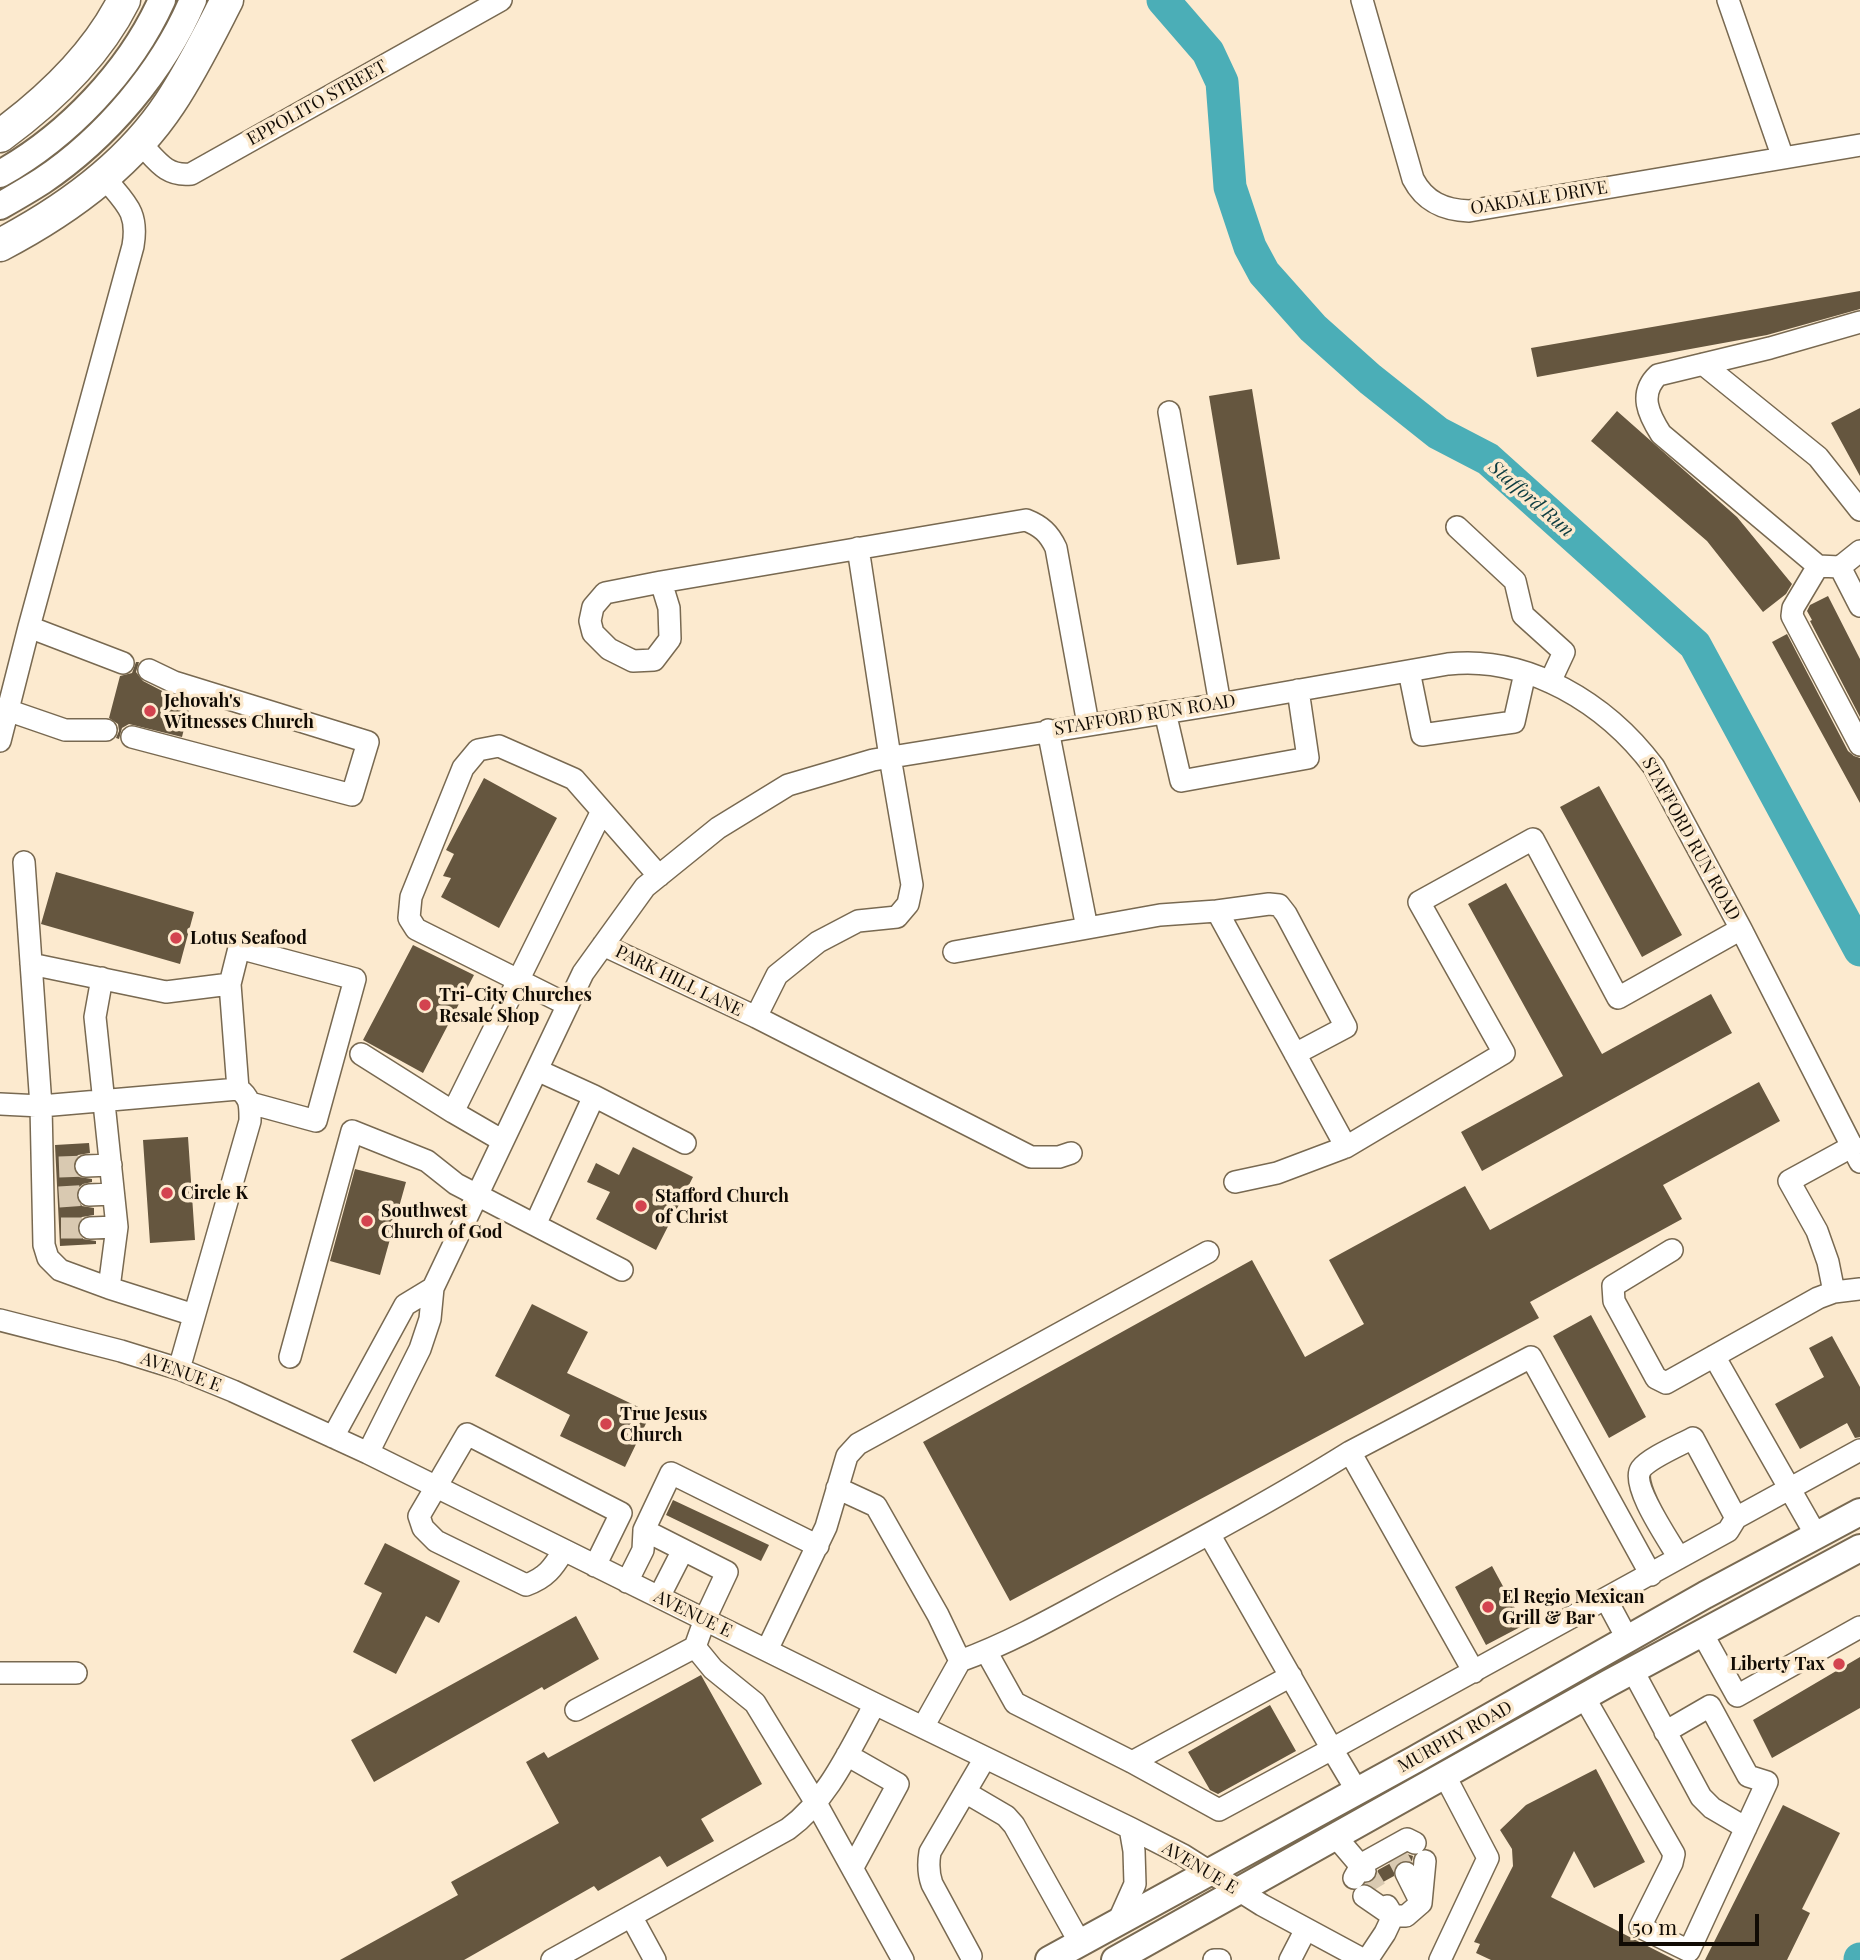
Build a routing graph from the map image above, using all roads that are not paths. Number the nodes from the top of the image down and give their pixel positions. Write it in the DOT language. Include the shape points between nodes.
graph roads {
  1 [pos="124,0"];
  2 [pos="162,0"];
  3 [pos="193,0"];
  4 [pos="227,0"];
  5 [pos="500,0"];
  6 [pos="1362,0"];
  7 [pos="1728,0"];
  8 [pos="0,136"];
  9 [pos="139,142"];
  10 [pos="1860,145"];
  11 [pos="1783,158"];
  12 [pos="0,174"];
  13 [pos="104,177"];
  14 [pos="0,206"];
  15 [pos="0,245"];
  16 [pos="1860,322"];
  17 [pos="1703,363"];
  18 [pos="1169,412"];
  19 [pos="1860,510"];
  20 [pos="1457,527"];
  21 [pos="858,548"];
  22 [pos="1860,551"];
  23 [pos="1818,566"];
  24 [pos="1840,567"];
  25 [pos="661,582"];
  26 [pos="1860,606"];
  27 [pos="29,627"];
  28 [pos="124,663"];
  29 [pos="149,670"];
  30 [pos="1409,671"];
  31 [pos="1525,673"];
  32 [pos="1550,682"];
  33 [pos="1298,690"];
  34 [pos="6,698"];
  35 [pos="1220,704"];
  36 [pos="1165,712"];
  37 [pos="1088,724"];
  38 [pos="106,730"];
  39 [pos="1048,730"];
  40 [pos="132,737"];
  41 [pos="0,741"];
  42 [pos="1860,745"];
  43 [pos="890,757"];
  44 [pos="602,811"];
  45 [pos="24,862"];
  46 [pos="659,876"];
  47 [pos="1217,911"];
  48 [pos="1087,928"];
  49 [pos="1741,929"];
  50 [pos="603,945"];
  51 [pos="954,952"];
  52 [pos="31,964"];
  53 [pos="102,978"];
  54 [pos="518,980"];
  55 [pos="230,984"];
  56 [pos="568,1005"];
  57 [pos="756,1017"];
  58 [pos="361,1054"];
  59 [pos="1295,1054"];
  60 [pos="537,1070"];
  61 [pos="244,1096"];
  62 [pos="594,1096"];
  63 [pos="105,1102"];
  64 [pos="0,1104"];
  65 [pos="41,1106"];
  66 [pos="453,1112"];
  67 [pos="503,1141"];
  68 [pos="685,1143"];
  69 [pos="1346,1147"];
  70 [pos="1071,1153"];
  71 [pos="1856,1154"];
  72 [pos="111,1165"];
  73 [pos="86,1166"];
  74 [pos="1235,1182"];
  75 [pos="113,1194"];
  76 [pos="477,1194"];
  77 [pos="89,1195"];
  78 [pos="535,1225"];
  79 [pos="117,1227"];
  80 [pos="90,1228"];
  81 [pos="1672,1250"];
  82 [pos="1208,1252"];
  83 [pos="622,1270"];
  84 [pos="109,1288"];
  85 [pos="433,1288"];
  86 [pos="1860,1289"];
  87 [pos="1834,1292"];
  88 [pos="194,1315"];
  89 [pos="0,1320"];
  90 [pos="1714,1356"];
  91 [pos="290,1357"];
  92 [pos="179,1369"];
  93 [pos="332,1437"];
  94 [pos="1860,1450"];
  95 [pos="1350,1452"];
  96 [pos="368,1453"];
  97 [pos="436,1487"];
  98 [pos="837,1488"];
  99 [pos="1790,1489"];
  100 [pos="1860,1512"];
  101 [pos="1736,1518"];
  102 [pos="644,1530"];
  103 [pos="1860,1530"];
  104 [pos="1209,1534"];
  105 [pos="1808,1540"];
  106 [pos="818,1546"];
  107 [pos="1860,1548"];
  108 [pos="564,1550"];
  109 [pos="683,1550"];
  110 [pos="1679,1558"];
  111 [pos="595,1566"];
  112 [pos="1651,1575"];
  113 [pos="1808,1576"];
  114 [pos="627,1582"];
  115 [pos="659,1597"];
  116 [pos="1606,1599"];
  117 [pos="705,1619"];
  118 [pos="1860,1627"];
  119 [pos="1702,1633"];
  120 [pos="1628,1640"];
  121 [pos="695,1647"];
  122 [pos="766,1650"];
  123 [pos="986,1651"];
  124 [pos="960,1661"];
  125 [pos="1633,1671"];
  126 [pos="1474,1672"];
  127 [pos="0,1673"];
  128 [pos="76,1673"];
  129 [pos="1291,1676"];
  130 [pos="1584,1698"];
  131 [pos="875,1704"];
  132 [pos="576,1710"];
  133 [pos="923,1727"];
  134 [pos="1665,1731"];
  135 [pos="1332,1749"];
  136 [pos="1486,1752"];
  137 [pos="846,1755"];
  138 [pos="985,1758"];
  139 [pos="1132,1762"];
  140 [pos="1445,1776"];
  141 [pos="1357,1791"];
  142 [pos="965,1792"];
  143 [pos="816,1803"];
  144 [pos="1392,1806"];
  145 [pos="1130,1828"];
  146 [pos="1746,1828"];
  147 [pos="1336,1837"];
  148 [pos="1407,1853"];
  149 [pos="853,1867"];
  150 [pos="1209,1872"];
  151 [pos="1364,1880"];
  152 [pos="1240,1892"];
  153 [pos="631,1916"];
  154 [pos="1393,1916"];
  155 [pos="1118,1922"];
  156 [pos="1306,1929"];
  157 [pos="1080,1943"];
  158 [pos="971,1956"];
  159 [pos="1126,1957"];
  160 [pos="552,1960"];
  161 [pos="655,1960"];
  162 [pos="903,1960"];
  163 [pos="1049,1960"];
  164 [pos="1214,1960"];
  165 [pos="1220,1960"];
  166 [pos="1290,1960"];
  167 [pos="1365,1960"];
  168 [pos="1440,1960"];
  1 -- 8 [label="highway" via="91,52 35,110"];
  2 -- 12 [label="main road" via="133,52 103,89 72,121"];
  3 -- 14 [label="main road" via="155,68 119,112 43,181"];
  4 -- 9 [label="highway" via="170,104"];
  5 -- 9 [label="street, EPPOLITO STREET" via="191,174 177,175 164,168"];
  6 -- 11 [label="street, OAKDALE DRIVE" via="1413,179 1419,191 1450,211"];
  7 -- 11 [label="street"];
  9 -- 13 [label="highway"];
  10 -- 11 [label="street, OAKDALE DRIVE"];
  13 -- 15 [label="highway" via="35,227"];
  13 -- 27 [label="street" via="130,210 136,226 133,246"];
  16 -- 17 [label="street"];
  17 -- 19 [label="street" via="1818,457"];
  17 -- 23 [label="street" via="1651,381 1647,406 1652,419 1661,434"];
  18 -- 35 [label="street"];
  20 -- 32 [label="street" via="1515,581 1523,615 1564,652"];
  21 -- 25 [label="street"];
  21 -- 37 [label="street" via="1026,520 1040,526 1056,548"];
  21 -- 43 [label="street"];
  22 -- 24 [label="street"];
  23 -- 24 [label="street"];
  23 -- 42 [label="street" via="1792,616"];
  24 -- 26 [label="street"];
  27 -- 28 [label="street"];
  27 -- 34 [label="street"];
  29 -- 40 [label="street" via="174,682 368,742 352,795"];
  30 -- 31 [label="street, STAFFORD RUN ROAD" via="1471,661"];
  30 -- 31 [label="street" via="1422,735 1514,722"];
  30 -- 33 [label="street, STAFFORD RUN ROAD"];
  31 -- 32 [label="street, STAFFORD RUN ROAD"];
  32 -- 49 [label="street, STAFFORD RUN ROAD" via="1594,708 1641,750 1665,785"];
  33 -- 35 [label="street, STAFFORD RUN ROAD"];
  33 -- 36 [label="street" via="1308,758 1181,781"];
  34 -- 38 [label="street" via="65,730"];
  34 -- 41 [label="street"];
  35 -- 36 [label="street, STAFFORD RUN ROAD"];
  36 -- 37 [label="street, STAFFORD RUN ROAD"];
  37 -- 39 [label="street, STAFFORD RUN ROAD"];
  39 -- 43 [label="street, STAFFORD RUN ROAD"];
  39 -- 48 [label="street"];
  43 -- 46 [label="street, STAFFORD RUN ROAD" via="788,785 718,828"];
  43 -- 57 [label="street" via="912,885 908,904 897,917 858,921 818,942 776,975"];
  44 -- 46 [label="street"];
  44 -- 54 [label="street"];
  44 -- 54 [label="street" via="574,779 499,746 478,750 463,768 411,897 409,918 416,929"];
  45 -- 52 [label="street"];
  46 -- 50 [label="street, STAFFORD RUN ROAD" via="645,887"];
  47 -- 48 [label="street"];
  47 -- 59 [label="street"];
  47 -- 59 [label="street" via="1269,904 1279,905 1286,914 1346,1027"];
  48 -- 51 [label="street"];
  49 -- 69 [label="street" via="1618,998 1533,839 1430,895 1419,902 1504,1053"];
  49 -- 71 [label="street, STAFFORD RUN ROAD"];
  50 -- 56 [label="street, STAFFORD RUN ROAD"];
  50 -- 57 [label="street, PARK HILL LANE"];
  52 -- 53 [label="street"];
  52 -- 65 [label="street"];
  53 -- 55 [label="street" via="166,992"];
  53 -- 63 [label="street" via="95,1017"];
  54 -- 56 [label="street"];
  54 -- 66 [label="street"];
  55 -- 61 [label="street"];
  55 -- 61 [label="street" via="239,948 355,979 316,1121"];
  56 -- 60 [label="street, STAFFORD RUN ROAD"];
  57 -- 70 [label="street, PARK HILL LANE" via="1031,1157"];
  58 -- 66 [label="street"];
  59 -- 69 [label="street"];
  60 -- 62 [label="street"];
  60 -- 67 [label="street, STAFFORD RUN ROAD"];
  61 -- 63 [label="street"];
  61 -- 88 [label="street" via="250,1121"];
  62 -- 68 [label="street"];
  62 -- 78 [label="street"];
  63 -- 65 [label="street"];
  63 -- 72 [label="street"];
  64 -- 65 [label="street"];
  65 -- 84 [label="street" via="51,1167 48,1258 60,1270"];
  66 -- 67 [label="street"];
  67 -- 76 [label="street, STAFFORD RUN ROAD"];
  69 -- 74 [label="street" via="1277,1173"];
  71 -- 87 [label="street" via="1788,1181 1817,1231"];
  72 -- 73 [label="street"];
  72 -- 75 [label="street"];
  75 -- 77 [label="street"];
  75 -- 79 [label="street"];
  76 -- 78 [label="street"];
  76 -- 85 [label="street, STAFFORD RUN ROAD"];
  76 -- 91 [label="street" via="427,1161 352,1131"];
  78 -- 83 [label="street"];
  79 -- 80 [label="street"];
  79 -- 84 [label="street"];
  81 -- 90 [label="street" via="1614,1286 1614,1301 1656,1378 1667,1383"];
  82 -- 98 [label="street" via="858,1444 847,1457"];
  84 -- 88 [label="street"];
  85 -- 93 [label="street" via="405,1305"];
  85 -- 96 [label="street, STAFFORD RUN ROAD" via="430,1319 420,1349"];
  86 -- 87 [label="street"];
  87 -- 90 [label="street"];
  88 -- 92 [label="street"];
  89 -- 92 [label="street, AVENUE E"];
  90 -- 99 [label="street"];
  92 -- 93 [label="street, AVENUE E"];
  93 -- 96 [label="street, AVENUE E"];
  94 -- 99 [label="street"];
  95 -- 104 [label="street"];
  95 -- 112 [label="street" via="1531,1357"];
  95 -- 126 [label="street"];
  96 -- 97 [label="street, AVENUE E"];
  97 -- 108 [label="street, AVENUE E"];
  97 -- 108 [label="street" via="419,1516 436,1541 526,1585 551,1572"];
  97 -- 111 [label="street" via="467,1434 621,1513"];
  98 -- 106 [label="street"];
  98 -- 124 [label="street" via="876,1506"];
  99 -- 101 [label="street"];
  99 -- 105 [label="street"];
  100 -- 105 [label="main road, MURPHY ROAD"];
  101 -- 110 [label="street" via="1728,1531"];
  101 -- 110 [label="street" via="1693,1438 1649,1463 1640,1470 1638,1480"];
  102 -- 106 [label="street" via="671,1473"];
  102 -- 109 [label="street"];
  102 -- 114 [label="street" via="643,1550"];
  103 -- 113 [label="main road" via="1837,1543"];
  104 -- 123 [label="street"];
  104 -- 129 [label="street"];
  105 -- 119 [label="main road" via="1779,1572 1711,1613"];
  105 -- 120 [label="main road, MURPHY ROAD"];
  106 -- 122 [label="street"];
  107 -- 113 [label="main road, MURPHY ROAD"];
  108 -- 111 [label="street, AVENUE E"];
  109 -- 115 [label="street"];
  109 -- 117 [label="street" via="727,1572"];
  110 -- 112 [label="street"];
  111 -- 114 [label="street, AVENUE E"];
  112 -- 116 [label="street"];
  113 -- 119 [label="main road, MURPHY ROAD"];
  114 -- 115 [label="street, AVENUE E"];
  115 -- 117 [label="street, AVENUE E"];
  116 -- 120 [label="street"];
  116 -- 126 [label="street"];
  117 -- 121 [label="street"];
  117 -- 122 [label="street, AVENUE E"];
  118 -- 119 [label="street" via="1737,1696"];
  119 -- 125 [label="main road, MURPHY ROAD"];
  120 -- 136 [label="main road" via="1626,1654 1617,1666 1503,1729"];
  120 -- 141 [label="main road, MURPHY ROAD"];
  121 -- 132 [label="street"];
  121 -- 143 [label="street" via="713,1669 755,1703"];
  122 -- 131 [label="street, AVENUE E"];
  123 -- 124 [label="street"];
  123 -- 139 [label="street" via="1015,1703"];
  124 -- 133 [label="street"];
  125 -- 130 [label="main road, MURPHY ROAD"];
  125 -- 134 [label="street"];
  126 -- 135 [label="street"];
  127 -- 128 [label="street"];
  129 -- 135 [label="street"];
  129 -- 139 [label="street"];
  130 -- 136 [label="main road, MURPHY ROAD"];
  130 -- 146 [label="street" via="1674,1854 1640,1927 1689,1951"];
  131 -- 133 [label="street, AVENUE E"];
  131 -- 137 [label="street"];
  133 -- 138 [label="street, AVENUE E"];
  134 -- 146 [label="street" via="1701,1797"];
  134 -- 146 [label="street" via="1710,1706 1748,1776 1767,1782"];
  135 -- 139 [label="street" via="1219,1810"];
  135 -- 141 [label="street"];
  136 -- 140 [label="main road, MURPHY ROAD"];
  137 -- 143 [label="street"];
  137 -- 149 [label="street" via="898,1784"];
  138 -- 142 [label="street"];
  138 -- 145 [label="street, AVENUE E"];
  140 -- 144 [label="main road, MURPHY ROAD"];
  140 -- 168 [label="street" via="1488,1858"];
  141 -- 150 [label="main road, MURPHY ROAD"];
  142 -- 157 [label="street" via="1014,1825"];
  142 -- 158 [label="street" via="930,1852 928,1873"];
  143 -- 149 [label="street"];
  143 -- 153 [label="street" via="788,1829"];
  144 -- 147 [label="main road, MURPHY ROAD"];
  144 -- 148 [label="street"];
  145 -- 150 [label="street, AVENUE E"];
  145 -- 155 [label="street" via="1135,1884"];
  147 -- 151 [label="street"];
  147 -- 152 [label="main road, MURPHY ROAD"];
  148 -- 151 [label="street"];
  148 -- 154 [label="street" via="1420,1903 1406,1916"];
  149 -- 162 [label="street"];
  150 -- 152 [label="street, AVENUE E"];
  150 -- 155 [label="main road, MURPHY ROAD"];
  151 -- 154 [label="street"];
  152 -- 156 [label="street, AVENUE E"];
  152 -- 159 [label="main road, MURPHY ROAD"];
  153 -- 160 [label="street"];
  153 -- 161 [label="street"];
  154 -- 167 [label="street"];
  155 -- 157 [label="main road, MURPHY ROAD"];
  156 -- 166 [label="street"];
  156 -- 167 [label="street, AVENUE E"];
  157 -- 163 [label="main road, MURPHY ROAD"];
  164 -- 165 [label="street"];
}
